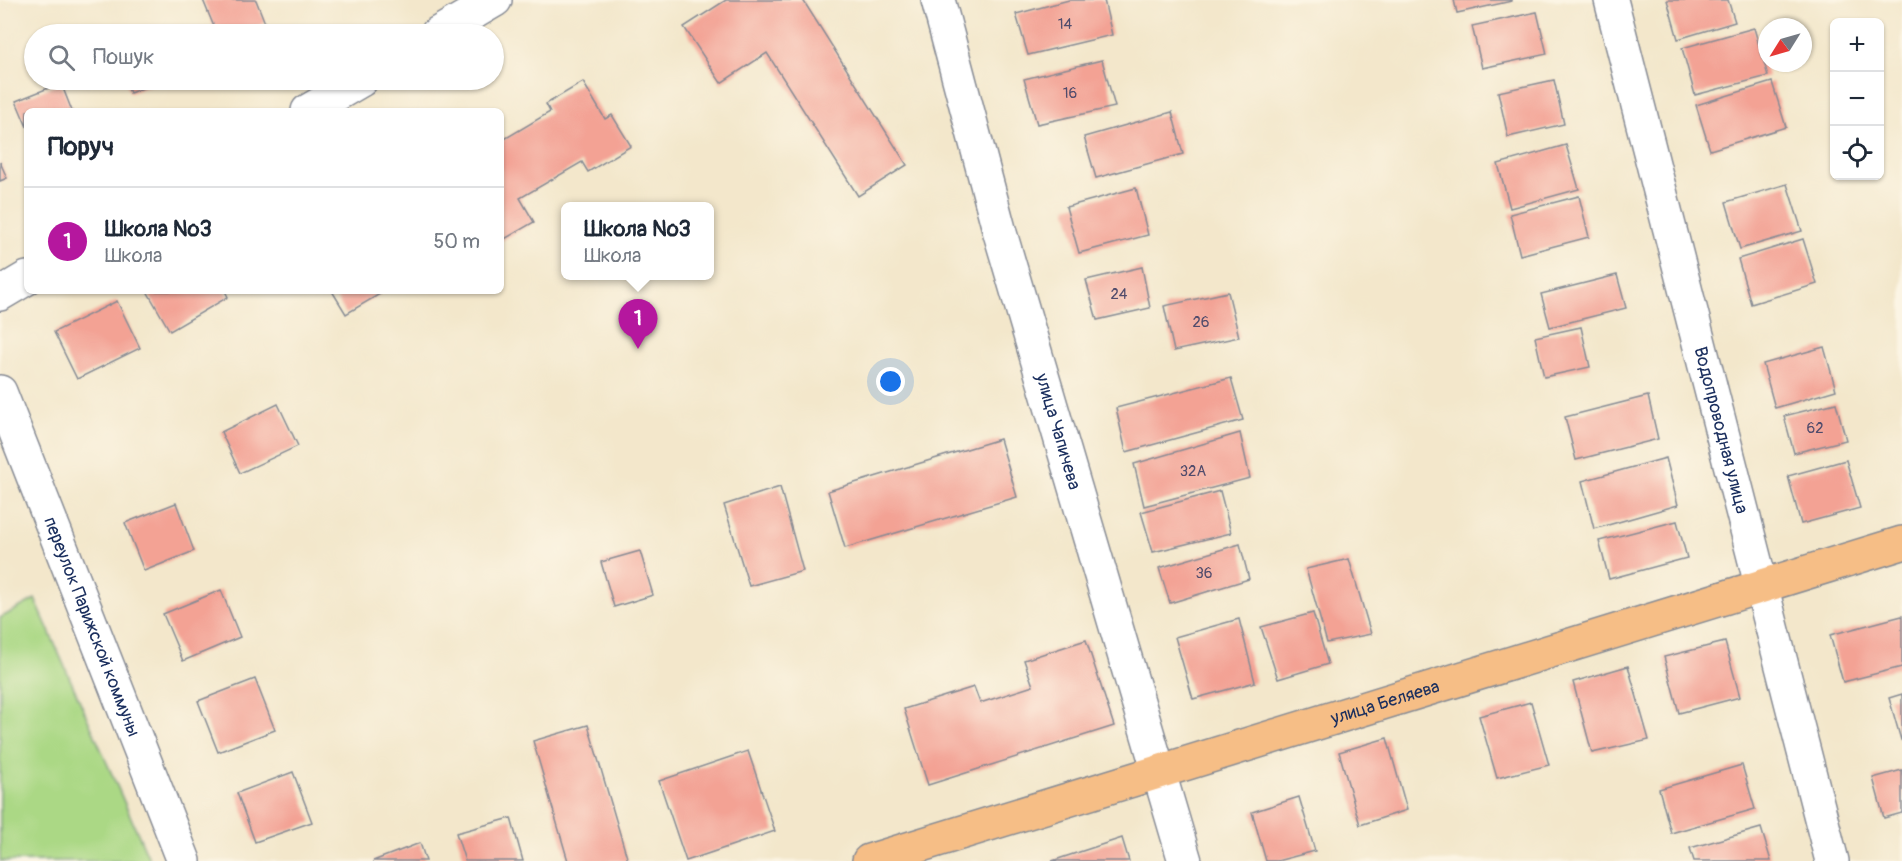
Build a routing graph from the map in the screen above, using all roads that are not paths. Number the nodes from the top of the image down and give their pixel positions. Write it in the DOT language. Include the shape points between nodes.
graph roads {
  1 [pos="495,0"];
  2 [pos="939,0"];
  3 [pos="1611,0"];
  4 [pos="454,24"];
  5 [pos="344,90"];
  6 [pos="313,108"];
  7 [pos="24,280"];
  8 [pos="0,294"];
  9 [pos="0,392"];
  10 [pos="1902,543"];
  11 [pos="1763,586"];
  12 [pos="1158,772"];
  13 [pos="184,861"];
  14 [pos="869,861"];
  15 [pos="1185,861"];
  16 [pos="1832,861"];
  1 -- 4 [label="street"];
  2 -- 12 [label="street, улица Чапичева" via="1000,232"];
  3 -- 11 [label="street, Водопроводная улица"];
  5 -- 6 [label="street"];
  7 -- 8 [label="street"];
  9 -- 13 [label="street, переулок Парижской коммуны"];
  10 -- 11 [label="main road, улица Беляева"];
  11 -- 12 [label="main road, улица Беляева"];
  11 -- 16 [label="street, Водопроводная улица"];
  12 -- 14 [label="main road, улица Беляева"];
  12 -- 15 [label="street, улица Чапичева"];
}
